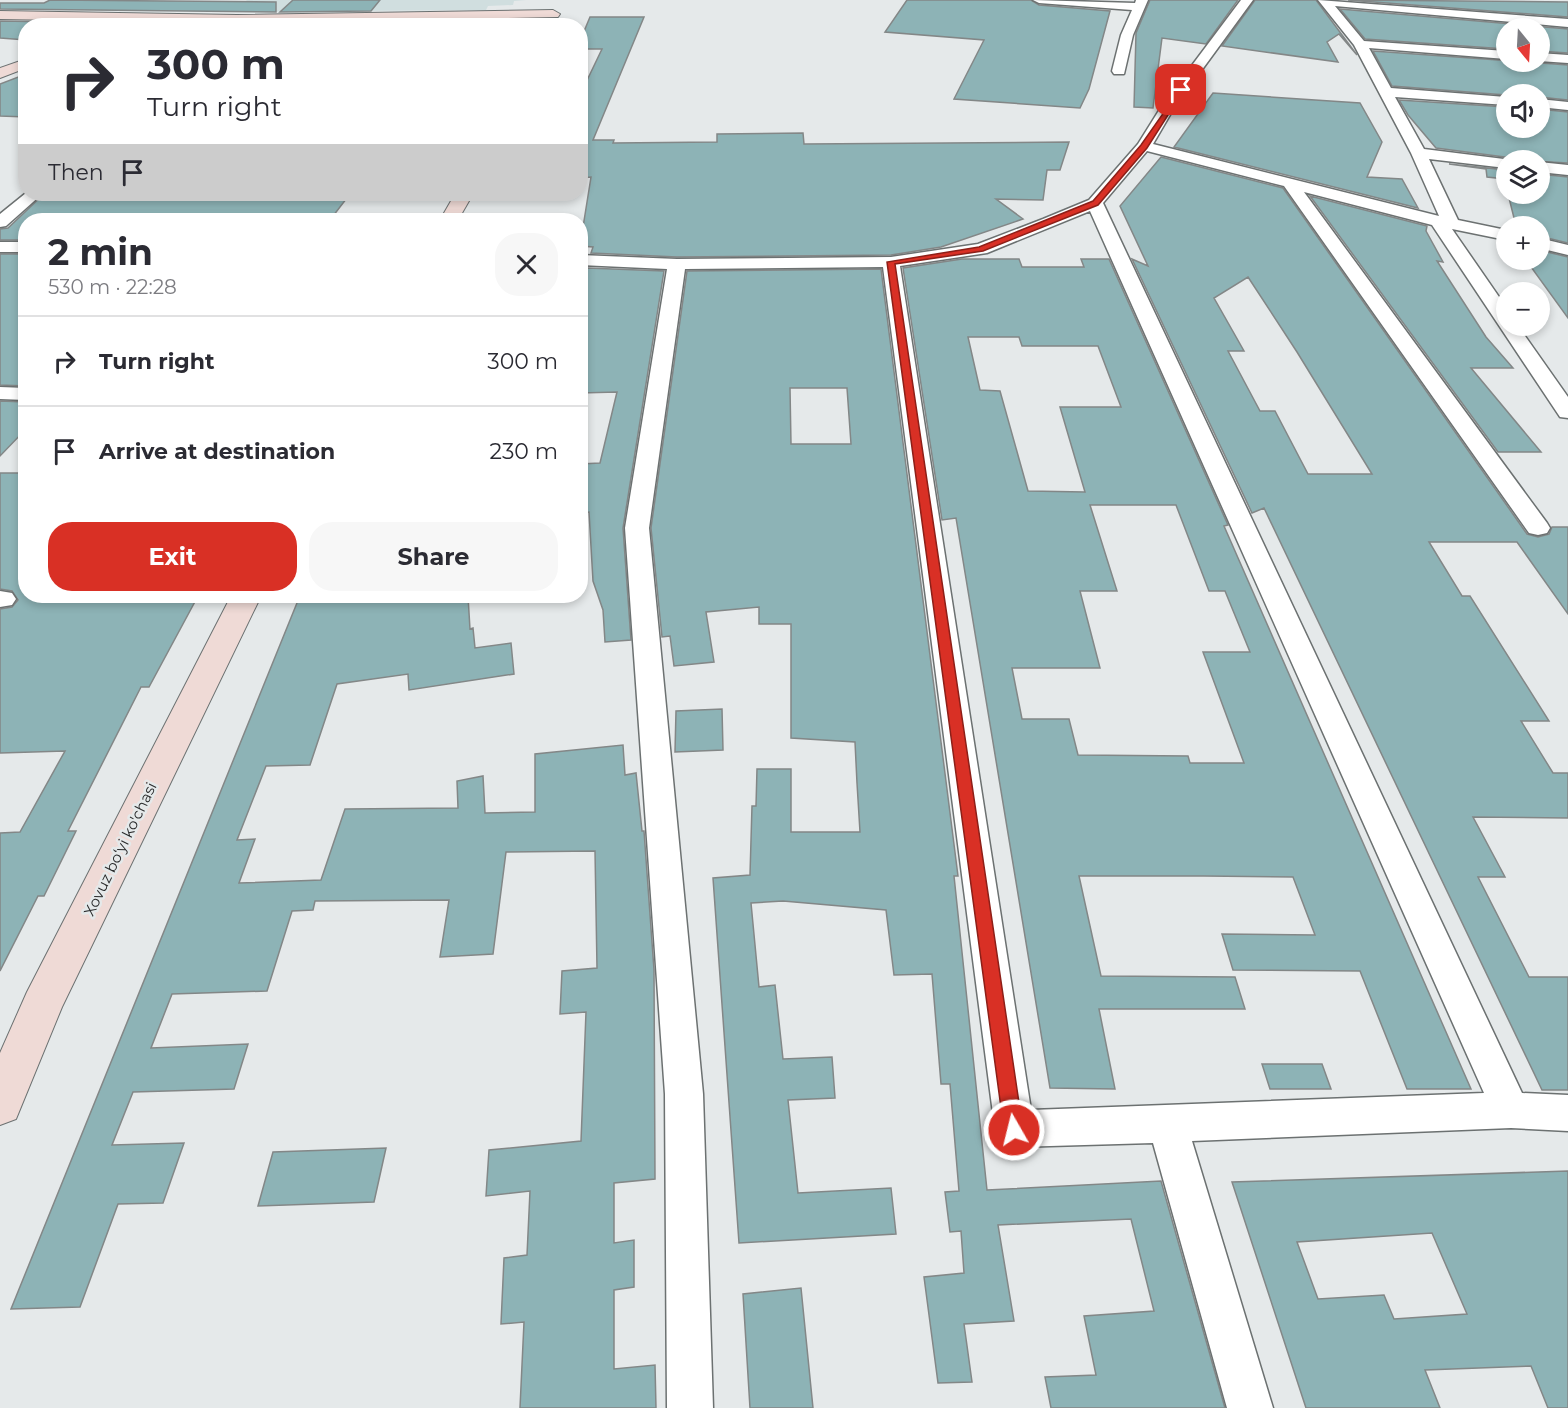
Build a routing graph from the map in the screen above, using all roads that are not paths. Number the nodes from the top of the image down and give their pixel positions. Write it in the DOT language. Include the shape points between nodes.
graph roads {
  1 [pos="1039,0"];
  2 [pos="1247,0"];
  3 [pos="1325,1"];
  4 [pos="1140,3"];
  5 [pos="552,13"];
  6 [pos="0,15"];
  7 [pos="139,16"];
  8 [pos="135,18"];
  9 [pos="170,18"];
  10 [pos="375,18"];
  11 [pos="1568,23"];
  12 [pos="1360,44"];
  13 [pos="1496,54"];
  14 [pos="1550,58"];
  15 [pos="1568,59"];
  16 [pos="18,66"];
  17 [pos="1119,71"];
  18 [pos="0,73"];
  19 [pos="1386,92"];
  20 [pos="1496,100"];
  21 [pos="1550,105"];
  22 [pos="1568,106"];
  23 [pos="1144,146"];
  24 [pos="1419,153"];
  25 [pos="1496,162"];
  26 [pos="1550,168"];
  27 [pos="1568,170"];
  28 [pos="1288,182"];
  29 [pos="26,201"];
  30 [pos="1095,203"];
  31 [pos="0,222"];
  32 [pos="1445,223"];
  33 [pos="1496,233"];
  34 [pos="1550,241"];
  35 [pos="1568,242"];
  36 [pos="1550,244"];
  37 [pos="0,247"];
  38 [pos="18,247"];
  39 [pos="1568,250"];
  40 [pos="588,260"];
  41 [pos="891,262"];
  42 [pos="677,264"];
  43 [pos="1496,305"];
  44 [pos="1516,336"];
  45 [pos="0,393"];
  46 [pos="18,394"];
  47 [pos="1568,412"];
  48 [pos="1538,528"];
  49 [pos="243,603"];
  50 [pos="0,1104"];
  51 [pos="1511,1110"];
  52 [pos="1568,1113"];
  53 [pos="1167,1124"];
  54 [pos="690,1408"];
  55 [pos="1250,1408"];
  1 -- 4 [label="street"];
  2 -- 23 [label="street"];
  3 -- 11 [label="street"];
  3 -- 12 [label="street"];
  4 -- 17 [label="street"];
  5 -- 10 [label="street"];
  6 -- 7 [label="street"];
  7 -- 8 [label="street"];
  7 -- 9 [label="street"];
  12 -- 13 [label="street"];
  12 -- 19 [label="street"];
  14 -- 15 [label="street"];
  16 -- 18 [label="street"];
  19 -- 20 [label="street"];
  19 -- 24 [label="street"];
  21 -- 22 [label="street"];
  23 -- 28 [label="street"];
  23 -- 30 [label="street"];
  24 -- 25 [label="street"];
  24 -- 32 [label="street"];
  26 -- 27 [label="street"];
  28 -- 32 [label="street"];
  28 -- 48 [label="street"];
  29 -- 31 [label="street"];
  30 -- 41 [label="street" via="981,249"];
  30 -- 51 [label="street"];
  32 -- 33 [label="street"];
  32 -- 43 [label="street"];
  34 -- 35 [label="street"];
  36 -- 39 [label="street"];
  37 -- 38 [label="street"];
  40 -- 42 [label="street"];
  41 -- 42 [label="street"];
  41 -- 53 [label="street" via="1014,1130"];
  42 -- 54 [label="street" via="637,528 684,1094"];
  44 -- 47 [label="street"];
  45 -- 46 [label="street"];
  49 -- 50 [label="street, Xovuz bo‘yi ko'chasi" via="42,1005"];
  51 -- 52 [label="street"];
  51 -- 53 [label="street"];
  53 -- 55 [label="street"];
}
